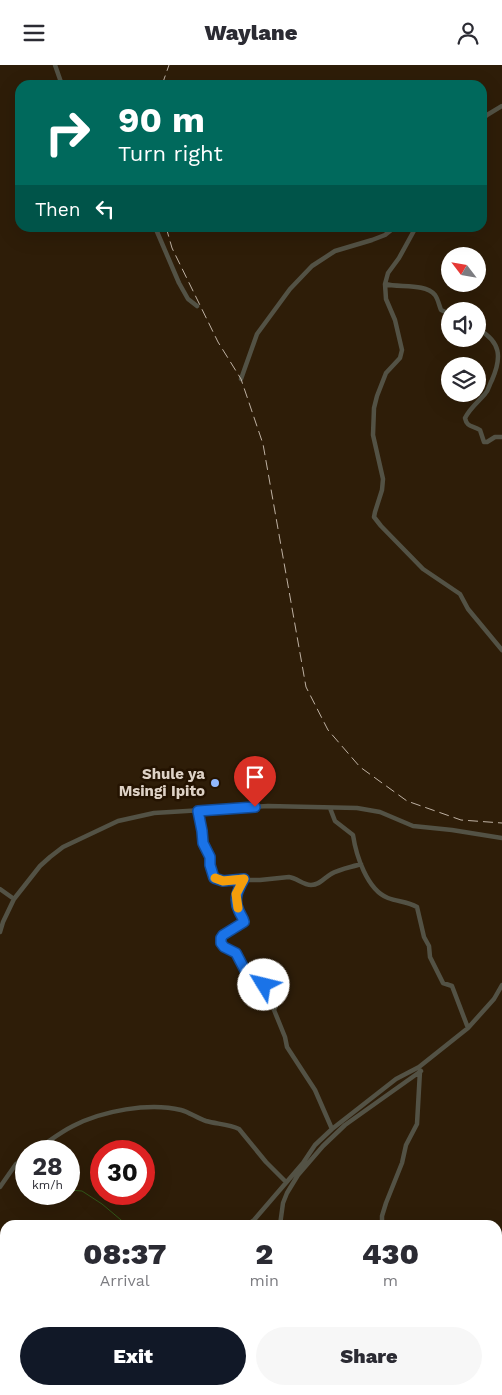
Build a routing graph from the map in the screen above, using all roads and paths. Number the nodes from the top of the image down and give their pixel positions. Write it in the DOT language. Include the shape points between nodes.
graph roads {
  1 [pos="55,65"];
  2 [pos="60,80"];
  3 [pos="502,105"];
  4 [pos="487,115"];
  5 [pos="157,232"];
  6 [pos="389,232"];
  7 [pos="413,232"];
  8 [pos="385,284"];
  9 [pos="197,306"];
  10 [pos="441,310"];
  11 [pos="486,336"];
  12 [pos="241,379"];
  13 [pos="502,437"];
  14 [pos="502,650"];
  15 [pos="330,808"];
  16 [pos="198,811"];
  17 [pos="502,838"];
  18 [pos="361,864"];
  19 [pos="244,879"];
  20 [pos="0,889"];
  21 [pos="14,899"];
  22 [pos="0,932"];
  23 [pos="502,985"];
  24 [pos="468,1028"];
  25 [pos="420,1069"];
  26 [pos="332,1129"];
  27 [pos="49,1140"];
  28 [pos="15,1165"];
  29 [pos="286,1182"];
  30 [pos="0,1187"];
  31 [pos="254,1220"];
  32 [pos="281,1220"];
  33 [pos="382,1220"];
  1 -- 2 [label="street"];
  3 -- 4 [label="street"];
  5 -- 9 [label="street" via="179,283 188,299"];
  6 -- 12 [label="street" via="335,251 312,266 290,289 257,335"];
  7 -- 8 [label="street" via="388,273"];
  8 -- 10 [label="street" via="426,290 434,294"];
  8 -- 14 [label="street" via="386,299 402,350 400,358 386,373 374,408 373,435 383,479 374,517 423,569 460,594 468,609"];
  11 -- 13 [label="street" via="499,349 499,364 487,393 465,418 470,427 480,429 484,441"];
  15 -- 16 [label="street" via="268,806"];
  15 -- 17 [label="street" via="358,808 380,812 413,826"];
  15 -- 18 [label="street" via="335,821 353,835"];
  16 -- 19 [label="street" via="203,843 214,878 223,881"];
  16 -- 21 [label="street" via="154,813 118,821 64,847 40,866"];
  18 -- 19 [label="street" via="332,873 314,885 294,877"];
  18 -- 24 [label="street" via="374,887 384,896 417,907 430,957 443,983 452,986"];
  19 -- 26 [label="street" via="236,894 244,922 223,935 221,943 236,953 248,976 257,978 266,989 278,994 274,1010 287,1047 315,1091"];
  20 -- 21 [label="street"];
  21 -- 22 [label="street"];
  23 -- 24 [label="street"];
  24 -- 25 [label="street"];
  25 -- 26 [label="street" via="396,1079"];
  25 -- 32 [label="street" via="345,1125 323,1146 287,1193"];
  25 -- 33 [label="street" via="417,1123 406,1145"];
  26 -- 29 [label="street"];
  27 -- 29 [label="street" via="74,1125 114,1112 158,1106 239,1129"];
  28 -- 30 [label="street"];
  29 -- 31 [label="street"];
}
